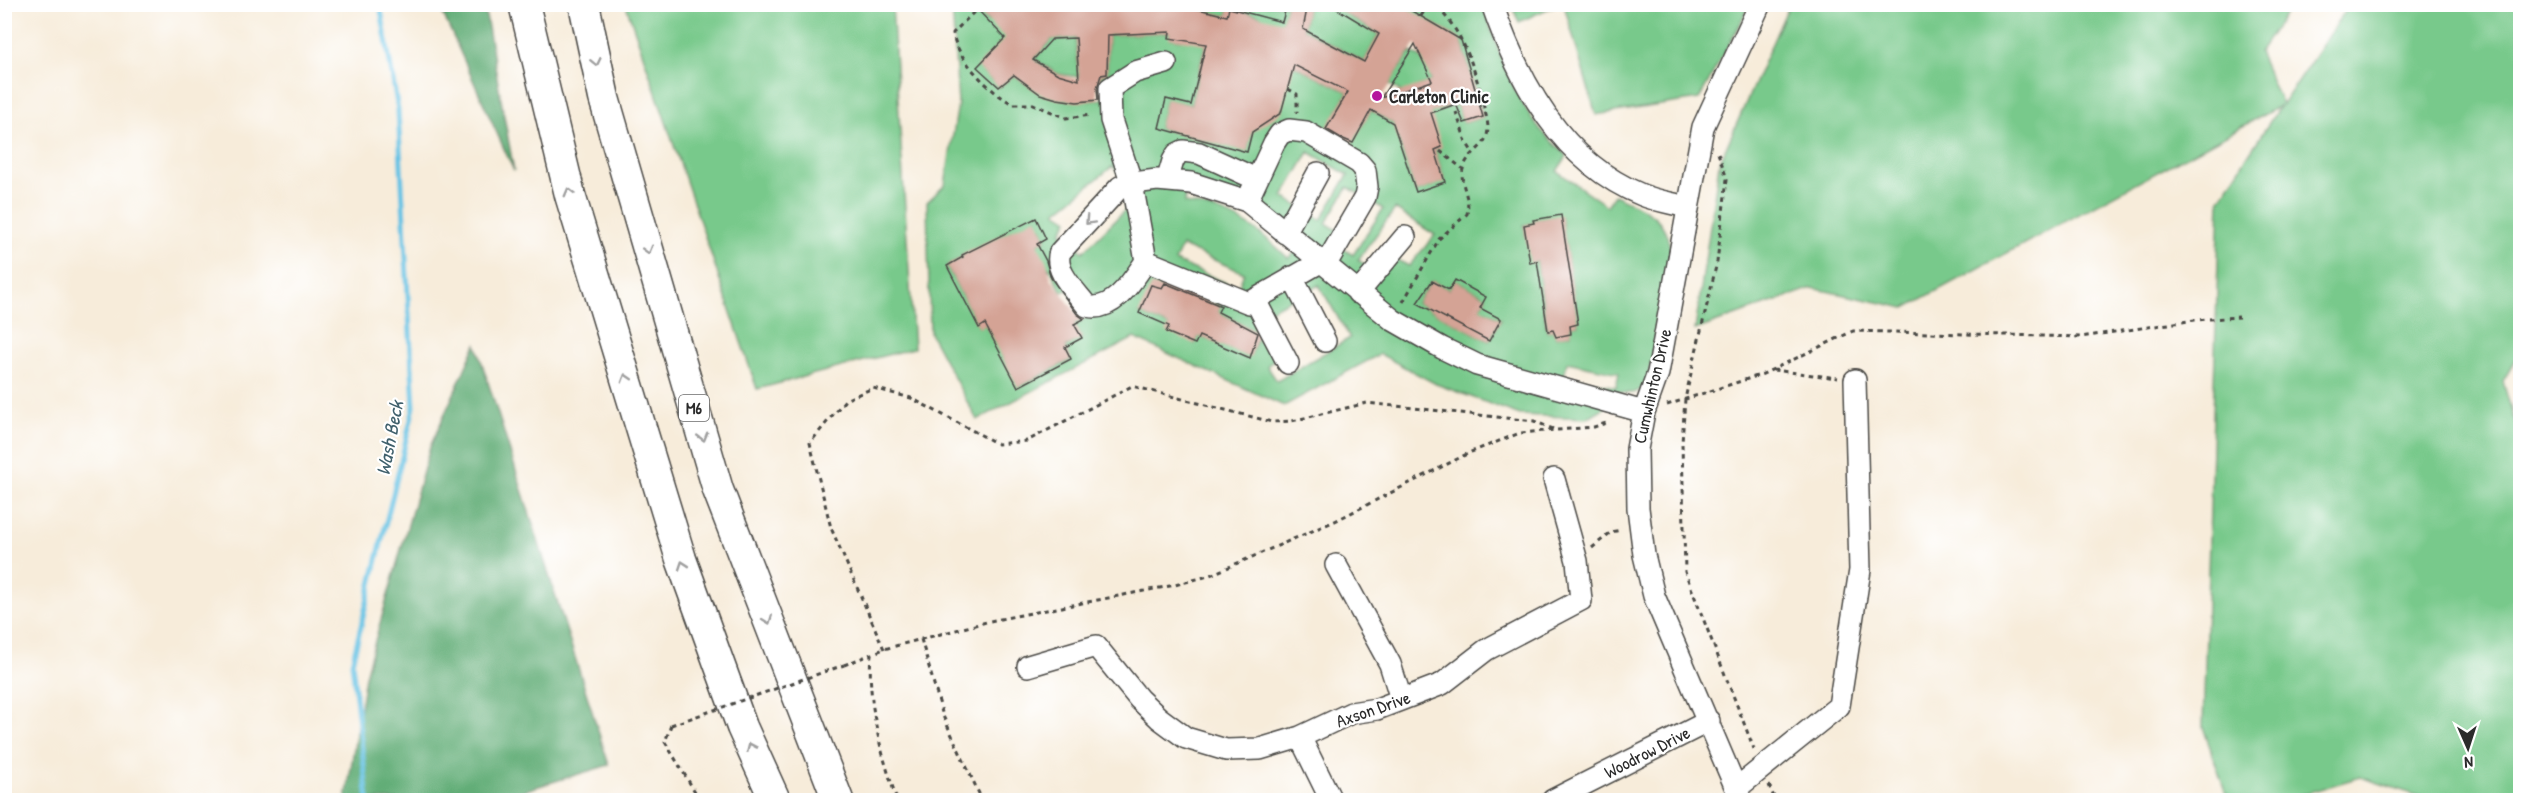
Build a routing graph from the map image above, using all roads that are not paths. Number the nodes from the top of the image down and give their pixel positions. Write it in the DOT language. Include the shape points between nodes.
graph roads {
  1 [pos="524,4"];
  2 [pos="584,4"];
  3 [pos="1492,4"];
  4 [pos="1760,4"];
  5 [pos="1166,63"];
  6 [pos="1318,173"];
  7 [pos="1256,178"];
  8 [pos="1167,181"];
  9 [pos="1132,183"];
  10 [pos="1247,201"];
  11 [pos="1687,207"];
  12 [pos="1286,233"];
  13 [pos="1405,237"];
  14 [pos="1146,261"];
  15 [pos="1324,262"];
  16 [pos="1292,277"];
  17 [pos="1358,293"];
  18 [pos="1255,300"];
  19 [pos="1325,341"];
  20 [pos="1288,363"];
  21 [pos="1855,380"];
  22 [pos="1644,412"];
  23 [pos="1554,479"];
  24 [pos="1336,565"];
  25 [pos="1028,666"];
  26 [pos="1401,699"];
  27 [pos="1709,721"];
  28 [pos="1300,737"];
  29 [pos="1739,794"];
  30 [pos="775,801"];
  31 [pos="838,801"];
  32 [pos="1331,801"];
  33 [pos="1553,801"];
  30 -- 1 [label="highway, one-way" via="742,727 681,559 570,195"];
  2 -- 31 [label="highway, M6, one-way" via="604,98 718,490"];
  3 -- 11 [label="street" via="1528,90 1568,141 1615,182 1643,196"];
  4 -- 11 [label="street, Cumwhinton Drive" via="1702,127"];
  5 -- 9 [label="street" via="1135,72 1113,84 1109,92 1110,111"];
  6 -- 12 [label="street"];
  7 -- 8 [label="street" via="1189,150 1173,161"];
  7 -- 10 [label="street"];
  7 -- 15 [label="street" via="1280,134 1297,129 1331,144 1359,163 1367,179 1365,197"];
  8 -- 9 [label="street"];
  8 -- 10 [label="street" via="1204,185"];
  9 -- 14 [label="street"];
  9 -- 14 [label="street, one-way" via="1120,187 1060,252 1058,263 1091,307 1109,303 1120,294"];
  10 -- 12 [label="street"];
  11 -- 22 [label="street, Cumwhinton Drive" via="1658,373"];
  12 -- 15 [label="street"];
  13 -- 17 [label="street"];
  14 -- 18 [label="street" via="1249,303"];
  15 -- 16 [label="street"];
  15 -- 17 [label="street"];
  16 -- 18 [label="street"];
  16 -- 19 [label="street"];
  17 -- 22 [label="street" via="1393,320 1477,365"];
  18 -- 20 [label="street"];
  21 -- 29 [label="street" via="1860,570 1839,706 1762,768"];
  22 -- 27 [label="street, Cumwhinton Drive" via="1637,449 1644,555 1654,596"];
  23 -- 26 [label="street, Axson Drive" via="1577,561 1581,600 1486,650 1442,684"];
  24 -- 26 [label="street" via="1390,664"];
  25 -- 28 [label="street, Axson Drive" via="1096,646 1139,699 1186,738 1226,750 1260,749"];
  26 -- 28 [label="street, Axson Drive" via="1377,709 1351,713"];
  27 -- 29 [label="street, Cumwhinton Drive"];
  27 -- 33 [label="street, Woodrow Drive"];
  28 -- 32 [label="street"];
}
